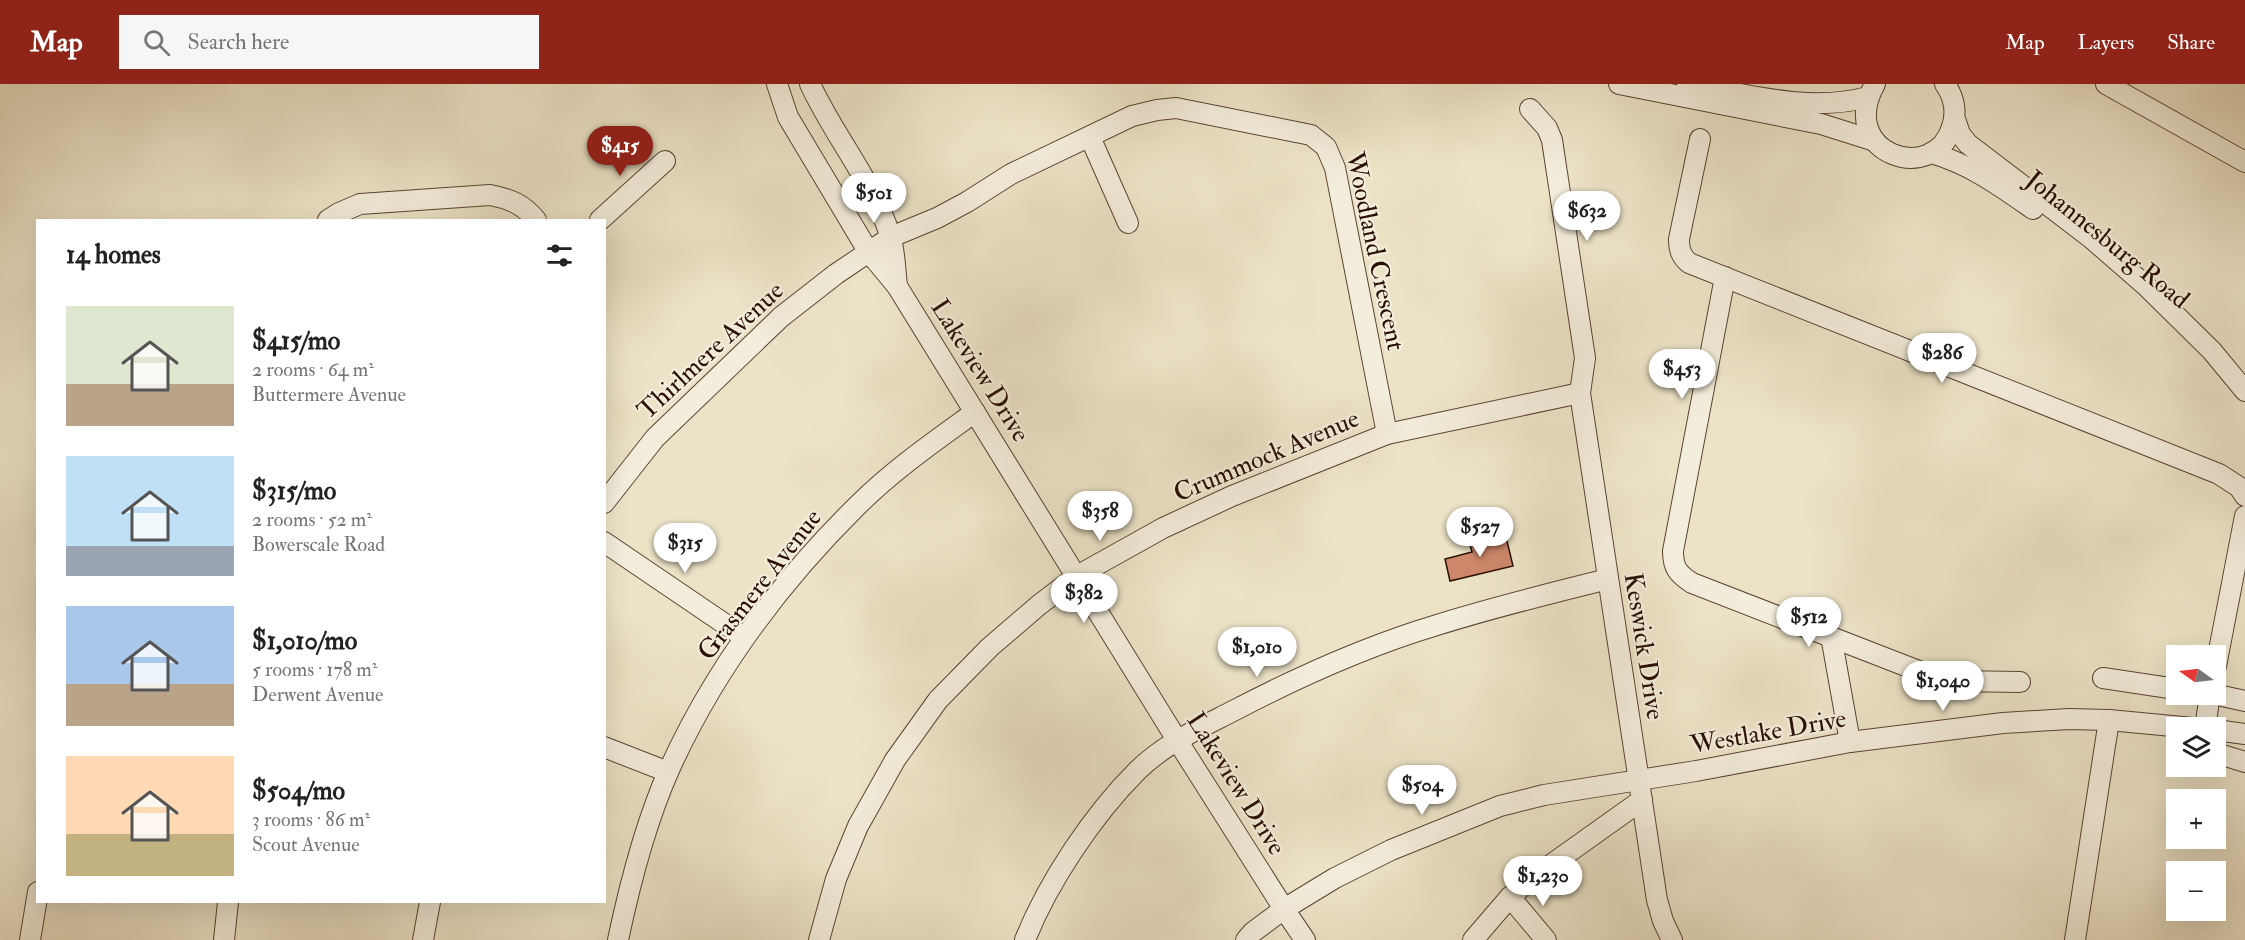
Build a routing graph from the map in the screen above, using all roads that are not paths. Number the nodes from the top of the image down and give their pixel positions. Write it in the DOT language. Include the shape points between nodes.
graph roads {
  1 [pos="777,84"];
  2 [pos="810,84"];
  3 [pos="1619,84"];
  4 [pos="1687,84"];
  5 [pos="1945,84"];
  6 [pos="2106,84"];
  7 [pos="1871,91"];
  8 [pos="1774,106"];
  9 [pos="1530,109"];
  10 [pos="1955,119"];
  11 [pos="831,123"];
  12 [pos="1090,137"];
  13 [pos="1700,139"];
  14 [pos="1875,141"];
  15 [pos="804,142"];
  16 [pos="1931,153"];
  17 [pos="665,161"];
  18 [pos="2245,162"];
  19 [pos="330,219"];
  20 [pos="535,219"];
  21 [pos="601,219"];
  22 [pos="1128,223"];
  23 [pos="891,237"];
  24 [pos="868,251"];
  25 [pos="1725,277"];
  26 [pos="897,286"];
  27 [pos="2243,388"];
  28 [pos="1580,393"];
  29 [pos="975,412"];
  30 [pos="1387,434"];
  31 [pos="2245,496"];
  32 [pos="606,500"];
  33 [pos="2245,516"];
  34 [pos="606,543"];
  35 [pos="1077,576"];
  36 [pos="1608,579"];
  37 [pos="1831,636"];
  38 [pos="744,637"];
  39 [pos="2220,645"];
  40 [pos="2103,678"];
  41 [pos="2020,681"];
  42 [pos="2166,687"];
  43 [pos="2226,697"];
  44 [pos="2245,700"];
  45 [pos="2109,720"];
  46 [pos="2166,725"];
  47 [pos="2226,731"];
  48 [pos="2245,734"];
  49 [pos="1177,740"];
  50 [pos="1850,742"];
  51 [pos="606,748"];
  52 [pos="2226,756"];
  53 [pos="2245,762"];
  54 [pos="668,772"];
  55 [pos="1640,790"];
  56 [pos="1510,897"];
  57 [pos="36,903"];
  58 [pos="228,903"];
  59 [pos="430,903"];
  60 [pos="1284,909"];
  61 [pos="30,940"];
  62 [pos="224,940"];
  63 [pos="423,940"];
  64 [pos="618,940"];
  65 [pos="819,940"];
  66 [pos="1025,940"];
  67 [pos="1246,940"];
  68 [pos="1305,940"];
  69 [pos="1473,940"];
  70 [pos="1546,940"];
  71 [pos="1672,940"];
  72 [pos="2075,940"];
  1 -- 15 [label="street, Lakeview Drive" via="788,117"];
  2 -- 11 [label="street, Lakeview Drive"];
  3 -- 8 [label="street"];
  4 -- 8 [label="street"];
  5 -- 10 [label="street, Johannesburg Road" via="1955,105"];
  6 -- 18 [label="street"];
  7 -- 8 [label="street" via="1832,104"];
  7 -- 14 [label="street" via="1865,112 1867,128"];
  8 -- 14 [label="street"];
  9 -- 28 [label="street, Keswick Drive" via="1552,140 1586,358"];
  10 -- 16 [label="street" via="1951,133"];
  10 -- 27 [label="street, Johannesburg Road" via="1968,144 2091,238 2145,285 2212,351"];
  11 -- 15 [label="street"];
  11 -- 23 [label="street, Lakeview Drive" via="860,170"];
  12 -- 22 [label="street"];
  12 -- 23 [label="street, Woodland Crescent" via="1011,174 937,218"];
  12 -- 30 [label="street, Woodland Crescent" via="1132,116 1176,108 1311,135 1326,147 1335,168"];
  13 -- 25 [label="street" via="1679,251 1689,263"];
  14 -- 16 [label="street" via="1886,152 1901,157"];
  15 -- 24 [label="street, Lakeview Drive"];
  16 -- 27 [label="street, Johannesburg Road" via="1985,176 2044,218 2097,258"];
  17 -- 21 [label="street"];
  19 -- 20 [label="street" via="360,204 490,195 525,207"];
  23 -- 24 [label="street, Woodland Crescent"];
  23 -- 26 [label="street, Lakeview Drive"];
  24 -- 26 [label="street, Lakeview Drive"];
  24 -- 32 [label="street, Thirlmere Avenue" via="781,317 704,390 655,438"];
  25 -- 31 [label="street" via="2219,474 2240,487"];
  25 -- 37 [label="street" via="1676,530 1673,564 1692,583"];
  26 -- 29 [label="street, Lakeview Drive"];
  28 -- 30 [label="street, Crummock Avenue"];
  28 -- 36 [label="street, Keswick Drive"];
  29 -- 35 [label="street, Lakeview Drive"];
  29 -- 38 [label="street, Grasmere Avenue" via="859,504 803,563"];
  30 -- 35 [label="street, Crummock Avenue" via="1232,496 1163,528"];
  33 -- 39 [label="street"];
  34 -- 38 [label="street"];
  35 -- 49 [label="street, Lakeview Drive"];
  35 -- 65 [label="street, Crummock Avenue" via="990,647 938,700 895,760 858,826 836,879"];
  36 -- 49 [label="street" via="1458,618 1374,647 1283,686"];
  36 -- 55 [label="street, Keswick Drive"];
  37 -- 41 [label="street" via="1929,675 1956,681"];
  37 -- 50 [label="street"];
  38 -- 54 [label="street, Grasmere Avenue" via="704,699"];
  40 -- 42 [label="street"];
  43 -- 44 [label="street"];
  45 -- 46 [label="street, Westlake Drive"];
  45 -- 50 [label="street, Westlake Drive" via="2003,723"];
  45 -- 72 [label="street"];
  47 -- 48 [label="street"];
  49 -- 60 [label="street, Lakeview Drive"];
  49 -- 66 [label="street" via="1138,770 1100,815 1060,869"];
  50 -- 55 [label="street, Westlake Drive"];
  51 -- 54 [label="street"];
  52 -- 53 [label="street"];
  54 -- 64 [label="street, Grasmere Avenue" via="638,856"];
  55 -- 56 [label="street, Westlake Drive"];
  55 -- 60 [label="street" via="1544,795 1500,806 1391,850"];
  55 -- 71 [label="street, Keswick Drive" via="1657,900"];
  56 -- 69 [label="street, Westlake Drive"];
  56 -- 70 [label="street"];
  57 -- 61 [label="street"];
  58 -- 62 [label="street"];
  59 -- 63 [label="street"];
  60 -- 67 [label="street"];
  60 -- 68 [label="street, Lakeview Drive"];
}
